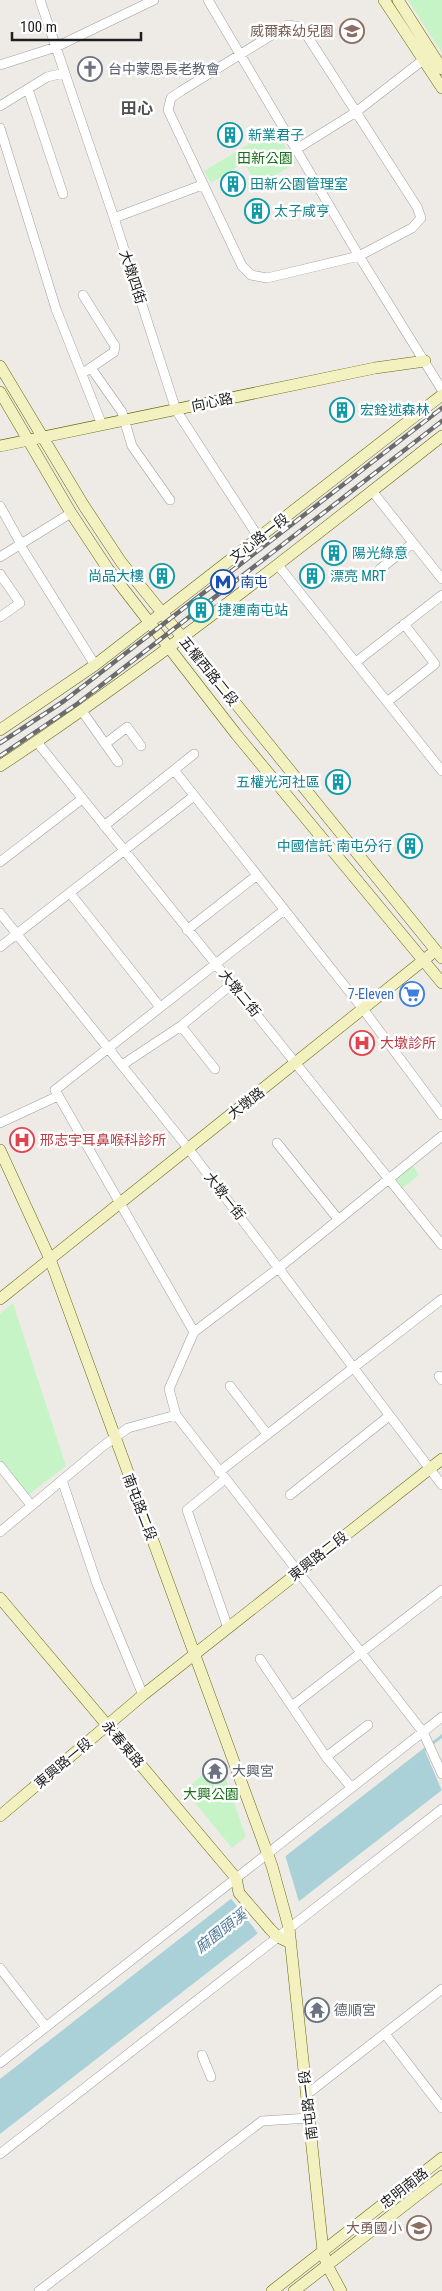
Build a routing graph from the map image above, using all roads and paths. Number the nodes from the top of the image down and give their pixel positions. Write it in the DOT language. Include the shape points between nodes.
graph roads {
  1 [pos="40,0"];
  2 [pos="154,0"];
  3 [pos="208,0"];
  4 [pos="384,0"];
  5 [pos="398,0"];
  6 [pos="56,47"];
  7 [pos="239,56"];
  8 [pos="423,60"];
  9 [pos="0,65"];
  10 [pos="442,69"];
  11 [pos="64,73"];
  12 [pos="442,88"];
  13 [pos="28,89"];
  14 [pos="0,106"];
  15 [pos="356,112"];
  16 [pos="0,128"];
  17 [pos="295,150"];
  18 [pos="202,185"];
  19 [pos="63,194"];
  20 [pos="114,218"];
  21 [pos="359,256"];
  22 [pos="84,295"];
  23 [pos="425,361"];
  24 [pos="0,366"];
  25 [pos="91,368"];
  26 [pos="81,373"];
  27 [pos="442,390"];
  28 [pos="0,392"];
  29 [pos="442,395"];
  30 [pos="176,410"];
  31 [pos="124,420"];
  32 [pos="102,425"];
  33 [pos="442,436"];
  34 [pos="44,438"];
  35 [pos="29,440"];
  36 [pos="0,446"];
  37 [pos="372,492"];
  38 [pos="170,500"];
  39 [pos="0,506"];
  40 [pos="71,513"];
  41 [pos="259,538"];
  42 [pos="413,543"];
  43 [pos="20,545"];
  44 [pos="0,557"];
  45 [pos="278,565"];
  46 [pos="380,568"];
  47 [pos="0,574"];
  48 [pos="442,579"];
  49 [pos="442,595"];
  50 [pos="162,613"];
  51 [pos="0,617"];
  52 [pos="149,623"];
  53 [pos="404,624"];
  54 [pos="182,637"];
  55 [pos="168,647"];
  56 [pos="356,662"];
  57 [pos="95,665"];
  58 [pos="387,702"];
  59 [pos="82,711"];
  60 [pos="0,730"];
  61 [pos="37,742"];
  62 [pos="105,744"];
  63 [pos="141,746"];
  64 [pos="194,754"];
  65 [pos="118,762"];
  66 [pos="0,766"];
  67 [pos="441,768"];
  68 [pos="174,770"];
  69 [pos="194,796"];
  70 [pos="82,799"];
  71 [pos="104,826"];
  72 [pos="123,850"];
  73 [pos="0,862"];
  74 [pos="256,876"];
  75 [pos="70,892"];
  76 [pos="283,911"];
  77 [pos="0,913"];
  78 [pos="187,930"];
  79 [pos="16,934"];
  80 [pos="0,947"];
  81 [pos="440,951"];
  82 [pos="424,960"];
  83 [pos="216,964"];
  84 [pos="442,983"];
  85 [pos="232,984"];
  86 [pos="160,1007"];
  87 [pos="363,1009"];
  88 [pos="181,1026"];
  89 [pos="109,1048"];
  90 [pos="298,1063"];
  91 [pos="122,1065"];
  92 [pos="215,1069"];
  93 [pos="58,1096"];
  94 [pos="442,1115"];
  95 [pos="0,1123"];
  96 [pos="442,1136"];
  97 [pos="277,1143"];
  98 [pos="188,1148"];
  99 [pos="0,1150"];
  100 [pos="390,1179"];
  101 [pos="120,1202"];
  102 [pos="338,1219"];
  103 [pos="442,1245"];
  104 [pos="50,1259"];
  105 [pos="280,1267"];
  106 [pos="0,1299"];
  107 [pos="442,1299"];
  108 [pos="194,1332"];
  109 [pos="352,1368"];
  110 [pos="230,1386"];
  111 [pos="176,1415"];
  112 [pos="389,1416"];
  113 [pos="268,1434"];
  114 [pos="115,1437"];
  115 [pos="442,1460"];
  116 [pos="0,1466"];
  117 [pos="430,1469"];
  118 [pos="222,1475"];
  119 [pos="62,1480"];
  120 [pos="442,1485"];
  121 [pos="290,1495"];
  122 [pos="31,1505"];
  123 [pos="0,1532"];
  124 [pos="299,1572"];
  125 [pos="442,1590"];
  126 [pos="0,1598"];
  127 [pos="228,1628"];
  128 [pos="361,1652"];
  129 [pos="196,1654"];
  130 [pos="260,1659"];
  131 [pos="142,1695"];
  132 [pos="292,1706"];
  133 [pos="442,1717"];
  134 [pos="368,1725"];
  135 [pos="107,1726"];
  136 [pos="425,1736"];
  137 [pos="326,1757"];
  138 [pos="442,1774"];
  139 [pos="351,1787"];
  140 [pos="442,1809"];
  141 [pos="0,1816"];
  142 [pos="268,1852"];
  143 [pos="236,1878"];
  144 [pos="287,1915"];
  145 [pos="289,1928"];
  146 [pos="274,1933"];
  147 [pos="291,1943"];
  148 [pos="0,1968"];
  149 [pos="442,1989"];
  150 [pos="46,2027"];
  151 [pos="385,2034"];
  152 [pos="202,2055"];
  153 [pos="0,2063"];
  154 [pos="211,2077"];
  155 [pos="306,2095"];
  156 [pos="442,2108"];
  157 [pos="309,2118"];
  158 [pos="0,2154"];
  159 [pos="442,2158"];
  160 [pos="442,2176"];
  161 [pos="324,2251"];
  162 [pos="327,2265"];
  163 [pos="40,2291"];
  164 [pos="272,2291"];
  165 [pos="294,2291"];
  166 [pos="341,2291"];
  1 -- 6 [label="street, 大墩四街"];
  2 -- 6 [label="street"];
  3 -- 7 [label="street"];
  4 -- 8 [label="main road"];
  5 -- 10 [label="main road"];
  6 -- 9 [label="street"];
  6 -- 11 [label="street, 大墩四街"];
  7 -- 15 [label="street" via="288,25 299,28"];
  7 -- 17 [label="street"];
  7 -- 18 [label="street" via="171,98 168,110"];
  8 -- 12 [label="main road"];
  8 -- 15 [label="street"];
  11 -- 13 [label="street" via="47,77"];
  11 -- 20 [label="street, 大墩四街"];
  13 -- 14 [label="street"];
  13 -- 19 [label="street"];
  15 -- 17 [label="street"];
  15 -- 21 [label="street" via="418,207 421,218 412,228"];
  16 -- 26 [label="street" via="53,300"];
  17 -- 21 [label="street"];
  18 -- 20 [label="street"];
  18 -- 21 [label="street" via="242,266 251,275 267,278"];
  20 -- 30 [label="street, 大墩四街"];
  21 -- 23 [label="street"];
  22 -- 25 [label="street" via="115,346 114,352"];
  23 -- 27 [label="street"];
  23 -- 30 [label="main road, 向心路" via="375,368"];
  24 -- 34 [label="main road, 五權西路二段"];
  25 -- 26 [label="street"];
  25 -- 31 [label="street" via="122,412"];
  26 -- 32 [label="street"];
  28 -- 35 [label="main road, 五權西路二段"];
  29 -- 41 [label="main road, 文心路一段"];
  30 -- 31 [label="main road, 向心路"];
  30 -- 41 [label="street, 大墩四街"];
  31 -- 32 [label="main road, 向心路"];
  31 -- 38 [label="street" via="132,446"];
  32 -- 34 [label="main road, 向心路"];
  33 -- 37 [label="main road"];
  34 -- 35 [label="main road, 向心路"];
  34 -- 50 [label="main road, 五權西路二段" via="121,562"];
  35 -- 36 [label="main road, 向心路"];
  35 -- 40 [label="main road, 五權西路二段"];
  37 -- 42 [label="street"];
  37 -- 45 [label="main road"];
  39 -- 43 [label="street"];
  40 -- 43 [label="street"];
  40 -- 52 [label="main road, 五權西路二段"];
  41 -- 50 [label="main road, 文心路一段"];
  42 -- 46 [label="street"];
  42 -- 48 [label="street"];
  43 -- 44 [label="street"];
  43 -- 57 [label="street"];
  45 -- 54 [label="main road"];
  45 -- 56 [label="street"];
  47 -- 51 [label="street" via="20,603"];
  49 -- 53 [label="street"];
  50 -- 52 [label="main road, 文心路一段"];
  50 -- 54 [label="main road, 五權西路二段"];
  52 -- 55 [label="main road, 五權西路二段"];
  52 -- 57 [label="main road, 文心路一段"];
  53 -- 56 [label="street"];
  53 -- 58 [label="street" via="435,664"];
  54 -- 55 [label="main road"];
  54 -- 81 [label="main road, 五權西路二段"];
  55 -- 59 [label="main road"];
  55 -- 82 [label="main road, 五權西路二段"];
  56 -- 58 [label="street"];
  57 -- 60 [label="main road, 文心路一段"];
  58 -- 67 [label="street"];
  59 -- 61 [label="main road"];
  59 -- 62 [label="street"];
  61 -- 66 [label="main road"];
  61 -- 70 [label="street, 大墩二街"];
  62 -- 63 [label="street" via="127,727"];
  62 -- 65 [label="street"];
  64 -- 68 [label="street"];
  68 -- 69 [label="street"];
  68 -- 71 [label="street"];
  69 -- 72 [label="street"];
  69 -- 74 [label="street"];
  70 -- 71 [label="street, 大墩二街"];
  70 -- 73 [label="street"];
  71 -- 72 [label="street, 大墩二街"];
  72 -- 75 [label="street"];
  72 -- 78 [label="street, 大墩二街"];
  74 -- 76 [label="street"];
  74 -- 78 [label="street"];
  75 -- 79 [label="street"];
  75 -- 86 [label="street"];
  76 -- 83 [label="street"];
  76 -- 87 [label="street"];
  77 -- 79 [label="street, 大墩一街"];
  78 -- 83 [label="street, 大墩二街"];
  79 -- 80 [label="street"];
  79 -- 89 [label="street, 大墩一街"];
  81 -- 82 [label="main road, 大墩路"];
  82 -- 84 [label="main road, 五權西路二段"];
  82 -- 87 [label="main road, 大墩路"];
  83 -- 85 [label="street, 大墩二街"];
  83 -- 86 [label="street"];
  85 -- 88 [label="street"];
  85 -- 90 [label="street, 大墩二街"];
  86 -- 89 [label="street"];
  87 -- 90 [label="main road, 大墩路"];
  87 -- 94 [label="street"];
  88 -- 91 [label="street"];
  88 -- 92 [label="street"];
  89 -- 91 [label="street, 大墩一街"];
  89 -- 93 [label="street" via="55,1090"];
  90 -- 98 [label="main road, 大墩路"];
  90 -- 100 [label="street, 大墩二街"];
  91 -- 98 [label="street, 大墩一街"];
  93 -- 95 [label="street"];
  93 -- 101 [label="street"];
  96 -- 100 [label="street"];
  97 -- 102 [label="street"];
  98 -- 101 [label="main road, 大墩路"];
  98 -- 105 [label="street, 大墩一街"];
  99 -- 104 [label="main road, 南屯路二段"];
  100 -- 102 [label="street"];
  100 -- 103 [label="street, 大墩二街"];
  101 -- 104 [label="main road, 大墩路"];
  101 -- 108 [label="street"];
  102 -- 105 [label="street"];
  104 -- 106 [label="main road, 大墩路"];
  104 -- 114 [label="main road, 南屯路二段"];
  105 -- 108 [label="street"];
  105 -- 109 [label="street, 大墩一街"];
  107 -- 109 [label="street"];
  108 -- 111 [label="street" via="169,1389"];
  109 -- 112 [label="street, 大墩一街"];
  109 -- 113 [label="street"];
  110 -- 113 [label="street"];
  111 -- 114 [label="street" via="128,1428"];
  111 -- 118 [label="street"];
  112 -- 117 [label="street, 大墩一街"];
  112 -- 121 [label="street"];
  113 -- 118 [label="street"];
  114 -- 119 [label="street"];
  114 -- 129 [label="main road, 南屯路二段"];
  115 -- 117 [label="main road, 東興路二段"];
  116 -- 122 [label="street"];
  117 -- 120 [label="street, 大墩一街"];
  117 -- 124 [label="main road, 東興路二段"];
  118 -- 124 [label="street"];
  118 -- 127 [label="street" via="187,1510"];
  119 -- 122 [label="street"];
  119 -- 131 [label="street" via="97,1584"];
  122 -- 123 [label="street"];
  124 -- 127 [label="main road, 東興路二段"];
  124 -- 128 [label="street"];
  125 -- 128 [label="street"];
  126 -- 135 [label="main road, 永春東路"];
  127 -- 129 [label="main road, 東興路二段"];
  128 -- 132 [label="street"];
  128 -- 136 [label="street"];
  129 -- 131 [label="main road, 東興路一段"];
  129 -- 142 [label="main road, 南屯路二段"];
  130 -- 132 [label="street"];
  131 -- 135 [label="main road, 東興路一段"];
  132 -- 137 [label="street"];
  133 -- 136 [label="street"];
  134 -- 137 [label="street"];
  135 -- 141 [label="main road, 東興路一段"];
  135 -- 143 [label="main road, 永春東路"];
  136 -- 138 [label="street"];
  136 -- 139 [label="street"];
  137 -- 139 [label="street"];
  139 -- 142 [label="street"];
  140 -- 145 [label="street"];
  142 -- 143 [label="street"];
  142 -- 144 [label="main road, 南屯路二段"];
  143 -- 146 [label="main road, 永春東路" via="239,1893"];
  143 -- 150 [label="street"];
  144 -- 145 [label="main road, 南屯路一段"];
  145 -- 146 [label="street"];
  145 -- 147 [label="main road, 南屯路一段"];
  146 -- 147 [label="main road"];
  146 -- 158 [label="street"];
  147 -- 155 [label="main road, 南屯路一段"];
  148 -- 150 [label="street"];
  149 -- 151 [label="street"];
  150 -- 153 [label="street"];
  151 -- 155 [label="street"];
  151 -- 156 [label="street"];
  152 -- 154 [label="street"];
  155 -- 157 [label="main road, 南屯路一段"];
  157 -- 161 [label="main road, 南屯路一段"];
  157 -- 163 [label="street" via="262,2121"];
  159 -- 161 [label="main road, 忠明南路"];
  160 -- 162 [label="main road, 忠明南路"];
  161 -- 162 [label="main road, 南屯路一段"];
  161 -- 164 [label="main road, 忠明南路"];
  162 -- 165 [label="main road, 忠明南路"];
  162 -- 166 [label="main road, 南屯路一段"];
}
